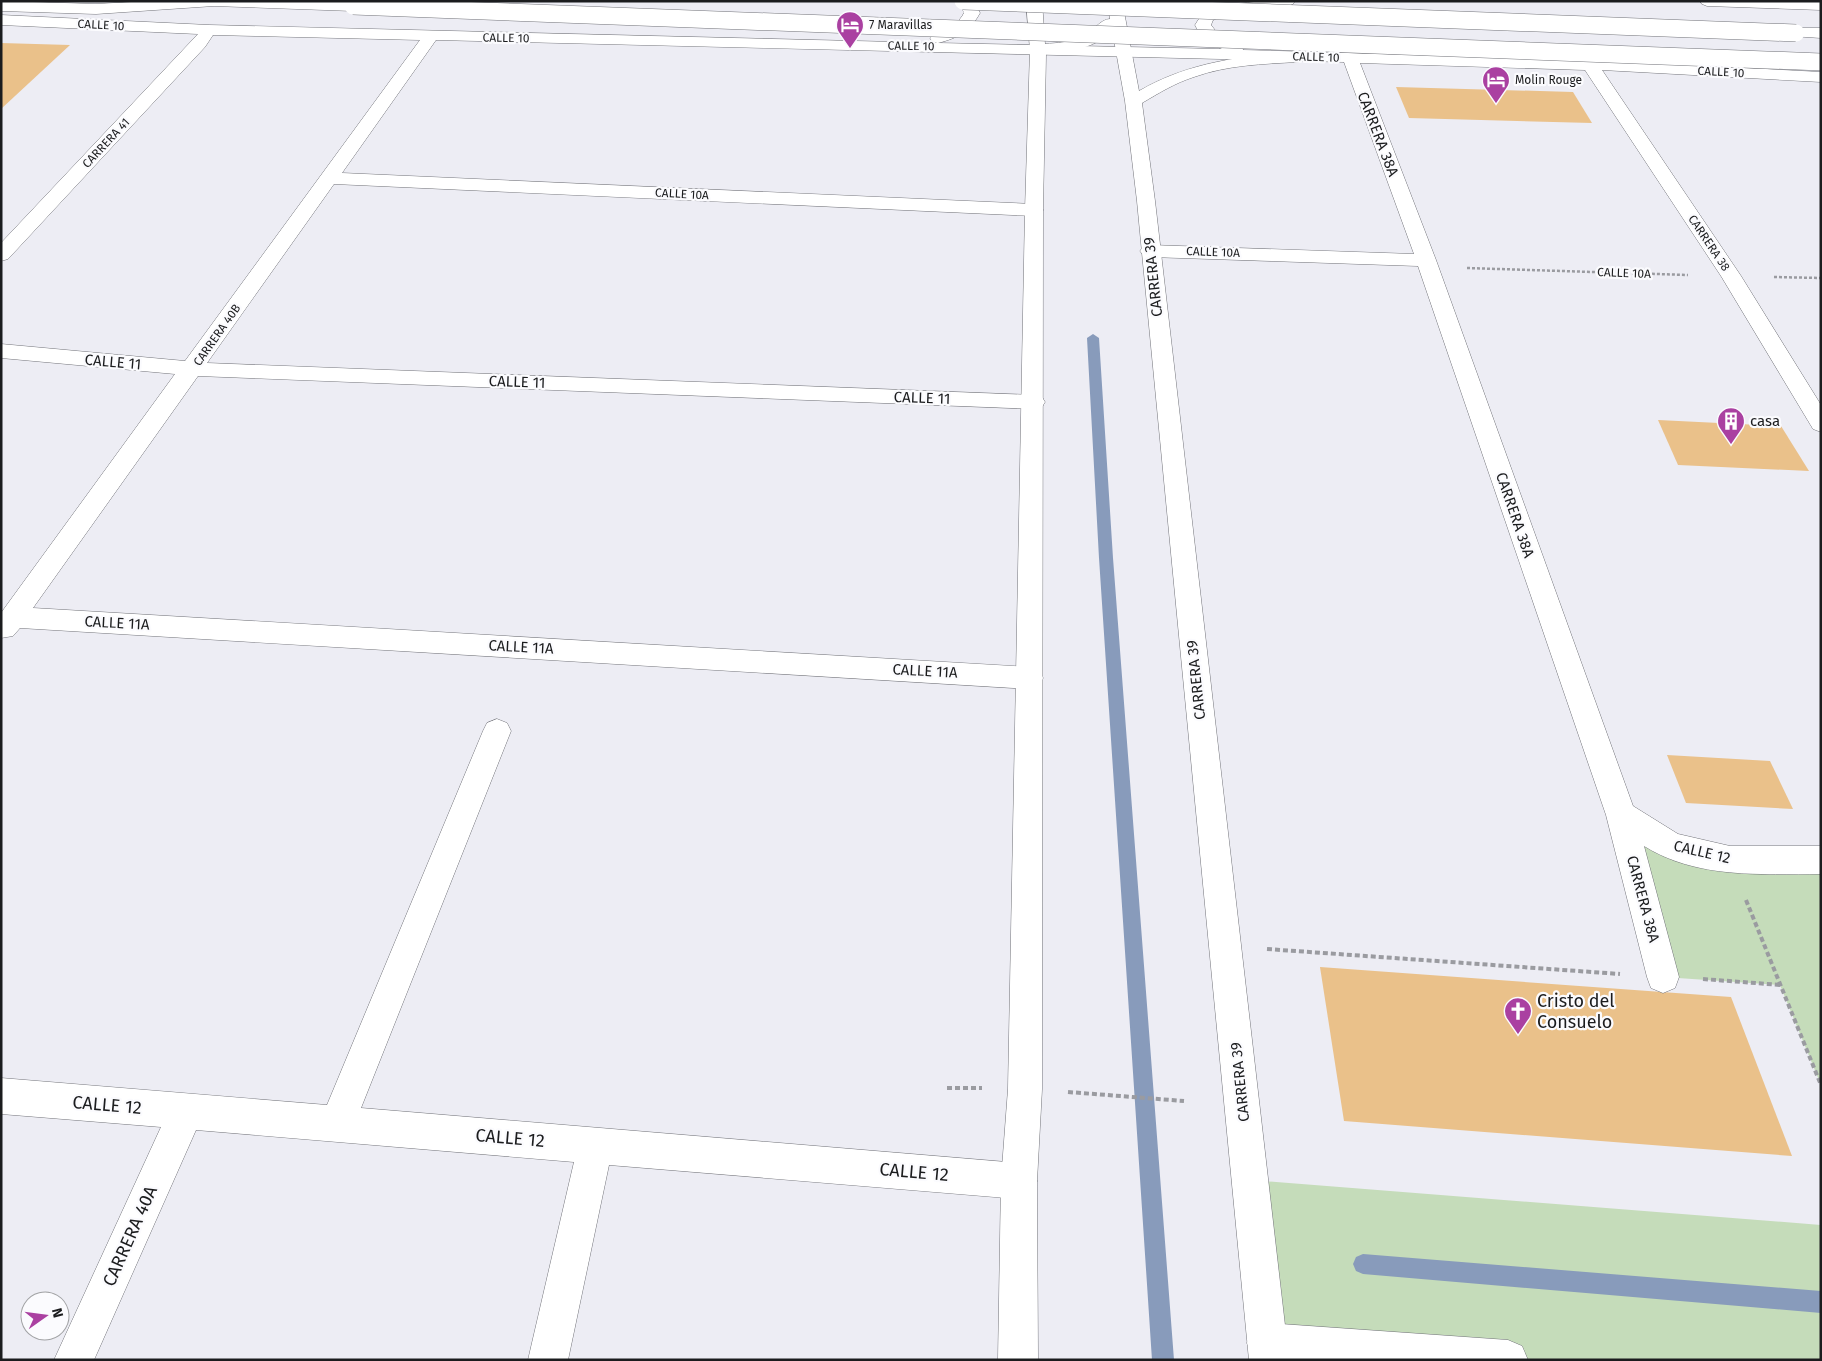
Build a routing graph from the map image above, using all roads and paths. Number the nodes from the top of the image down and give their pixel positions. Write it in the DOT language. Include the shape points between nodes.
graph roads {
  1 [pos="196,1"];
  2 [pos="964,1"];
  3 [pos="1034,1"];
  4 [pos="1288,1"];
  5 [pos="1707,1"];
  6 [pos="212,2"];
  7 [pos="1114,5"];
  8 [pos="1821,5"];
  9 [pos="1,6"];
  10 [pos="9,20"];
  11 [pos="209,30"];
  12 [pos="1821,33"];
  13 [pos="1,35"];
  14 [pos="431,36"];
  15 [pos="892,46"];
  16 [pos="1038,50"];
  17 [pos="1123,52"];
  18 [pos="1257,55"];
  19 [pos="1298,57"];
  20 [pos="1350,58"];
  21 [pos="1821,62"];
  22 [pos="1590,65"];
  23 [pos="1821,77"];
  24 [pos="1133,101"];
  25 [pos="329,178"];
  26 [pos="1034,210"];
  27 [pos="1150,250"];
  28 [pos="1,255"];
  29 [pos="1427,263"];
  30 [pos="1731,276"];
  31 [pos="1821,278"];
  32 [pos="1,351"];
  33 [pos="192,369"];
  34 [pos="1034,402"];
  35 [pos="1821,424"];
  36 [pos="7,624"];
  37 [pos="1029,678"];
  38 [pos="497,731"];
  39 [pos="1621,815"];
  40 [pos="1730,860"];
  41 [pos="1821,860"];
  42 [pos="1225,946"];
  43 [pos="1663,977"];
  44 [pos="1780,985"];
  45 [pos="1821,1085"];
  46 [pos="1074,1092"];
  47 [pos="1,1096"];
  48 [pos="1184,1101"];
  49 [pos="186,1112"];
  50 [pos="337,1124"];
  51 [pos="596,1145"];
  52 [pos="1019,1181"];
  53 [pos="1268,1351"];
  54 [pos="74,1360"];
  55 [pos="548,1360"];
  56 [pos="1018,1360"];
  57 [pos="1508,1360"];
  1 -- 6 [label="street, CALLE 10"];
  2 -- 12 [label="street, bridge"];
  2 -- 15 [label="street" via="972,13 966,24 952,34 930,41"];
  3 -- 16 [label="street"];
  4 -- 18 [label="street" via="1224,10 1204,20 1204,29 1213,38"];
  5 -- 8 [label="street"];
  6 -- 9 [label="street" via="96,10"];
  6 -- 21 [label="street, CALLE 10, bridge"];
  7 -- 16 [label="street" via="1104,31 1088,40"];
  7 -- 17 [label="street, CARRERA 39"];
  10 -- 11 [label="street, CALLE 10"];
  10 -- 13 [label="street"];
  11 -- 14 [label="street, CALLE 10"];
  11 -- 28 [label="street, CARRERA 41"];
  14 -- 15 [label="street, CALLE 10"];
  14 -- 25 [label="street, CARRERA 40B"];
  15 -- 16 [label="street, CALLE 10"];
  16 -- 17 [label="street, CALLE 10"];
  16 -- 26 [label="street"];
  17 -- 18 [label="street, CALLE 10"];
  17 -- 24 [label="street, CARRERA 39"];
  18 -- 19 [label="street, CALLE 10"];
  19 -- 20 [label="street, CALLE 10"];
  19 -- 24 [label="street" via="1212,67 1174,79"];
  20 -- 22 [label="street, CALLE 10"];
  20 -- 29 [label="street, CARRERA 38A"];
  22 -- 23 [label="street, CALLE 10"];
  22 -- 30 [label="street, CARRERA 38"];
  24 -- 27 [label="street, CARRERA 39"];
  25 -- 26 [label="street, CALLE 10A"];
  25 -- 33 [label="street, CARRERA 40B"];
  26 -- 34 [label="street"];
  27 -- 29 [label="street, CALLE 10A"];
  27 -- 42 [label="street, CARRERA 39"];
  29 -- 30 [label="path, CALLE 10A"];
  29 -- 39 [label="street, CARRERA 38A"];
  30 -- 31 [label="path, CALLE 10A"];
  30 -- 35 [label="street, CARRERA 38"];
  32 -- 33 [label="street, CALLE 11"];
  33 -- 34 [label="street, CALLE 11"];
  33 -- 36 [label="street, CARRERA 40B"];
  34 -- 37 [label="street"];
  36 -- 37 [label="street, CALLE 11A"];
  37 -- 52 [label="street" via="1025,1088"];
  38 -- 50 [label="street"];
  39 -- 40 [label="street, CALLE 12" via="1672,846"];
  39 -- 43 [label="street, CARRERA 38A"];
  40 -- 41 [label="street, CALLE 12"];
  40 -- 44 [label="path"];
  42 -- 43 [label="path"];
  42 -- 53 [label="street, CARRERA 39"];
  43 -- 44 [label="path"];
  44 -- 45 [label="path"];
  46 -- 48 [label="path"];
  47 -- 49 [label="street, CALLE 12"];
  49 -- 50 [label="street, CALLE 12"];
  49 -- 54 [label="street, CARRERA 40A"];
  50 -- 51 [label="street, CALLE 12"];
  51 -- 52 [label="street, CALLE 12"];
  51 -- 55 [label="street"];
  52 -- 56 [label="street"];
  53 -- 57 [label="street"];
}
